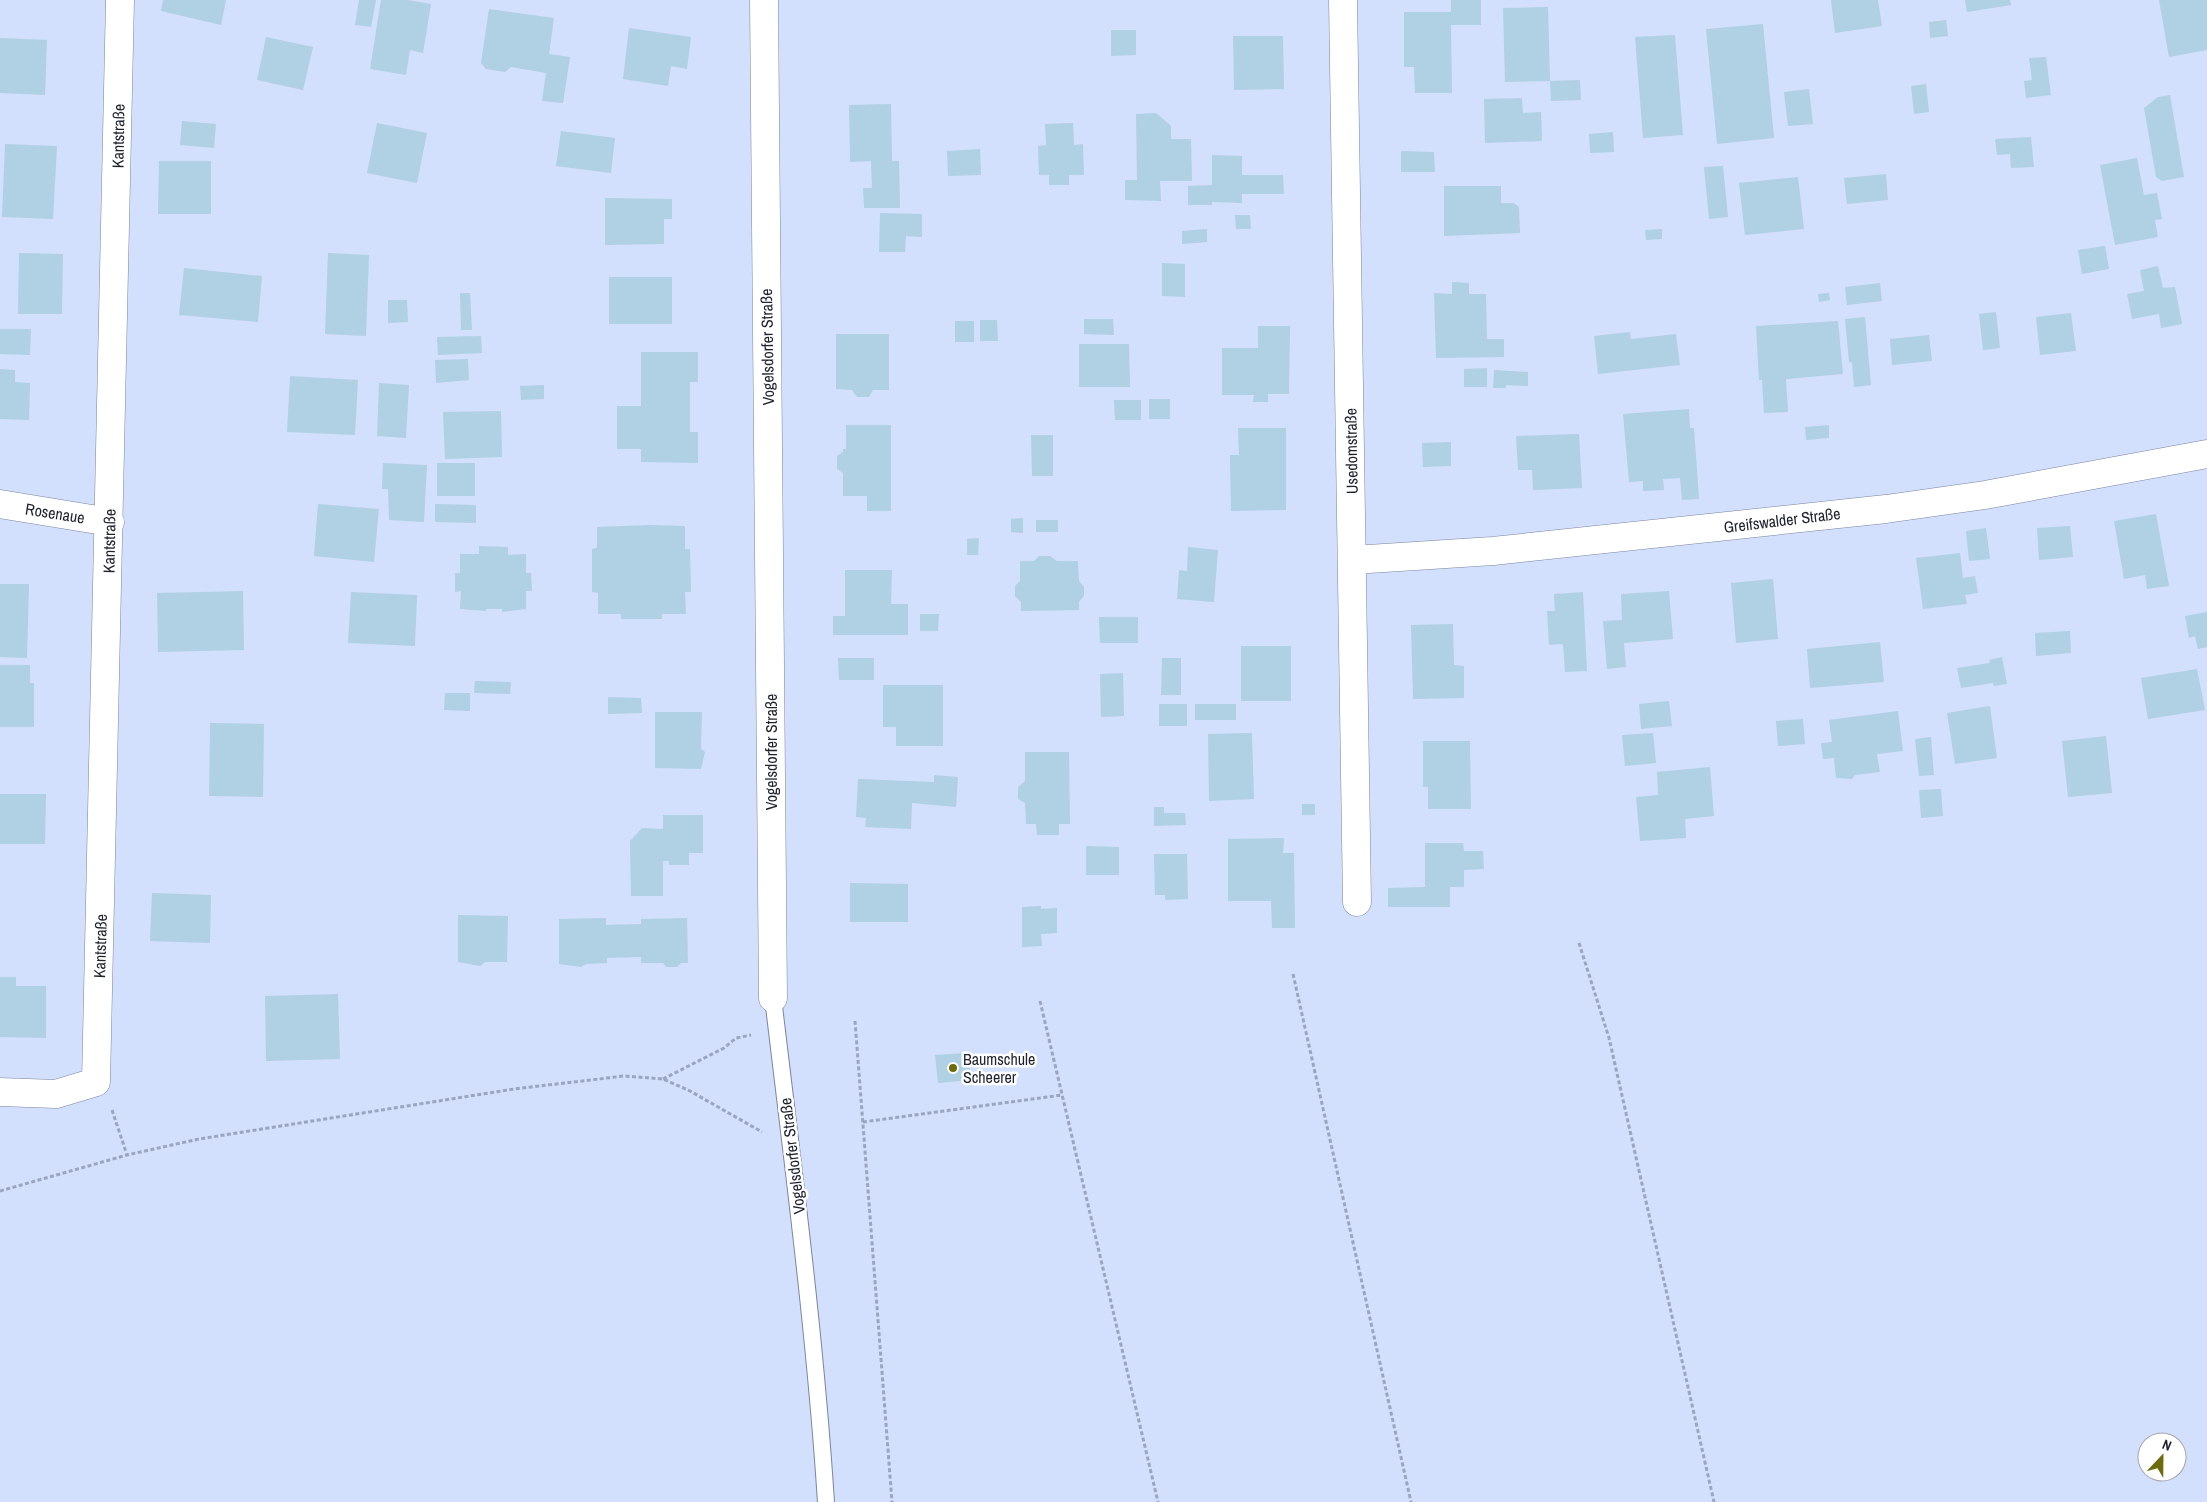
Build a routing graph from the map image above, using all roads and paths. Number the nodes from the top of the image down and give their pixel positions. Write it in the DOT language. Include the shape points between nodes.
graph roads {
  1 [pos="120,0"];
  2 [pos="764,0"];
  3 [pos="1343,0"];
  4 [pos="2207,454"];
  5 [pos="0,504"];
  6 [pos="110,522"];
  7 [pos="1353,560"];
  8 [pos="1357,902"];
  9 [pos="1579,943"];
  10 [pos="1293,974"];
  11 [pos="773,998"];
  12 [pos="1040,1001"];
  13 [pos="855,1021"];
  14 [pos="777,1034"];
  15 [pos="663,1079"];
  16 [pos="96,1082"];
  17 [pos="0,1092"];
  18 [pos="1062,1095"];
  19 [pos="863,1122"];
  20 [pos="793,1149"];
  21 [pos="127,1155"];
  22 [pos="0,1191"];
  23 [pos="826,1502"];
  24 [pos="892,1502"];
  25 [pos="1158,1502"];
  26 [pos="1411,1502"];
  27 [pos="1714,1502"];
  1 -- 6 [label="street, Kantstraße"];
  2 -- 11 [label="street, Vogelsdorfer Straße"];
  3 -- 7 [label="street, Usedomstraße"];
  4 -- 7 [label="street, Greifswalder Straße" via="1995,494 1886,508 1502,550"];
  5 -- 6 [label="street, Rosenaue"];
  6 -- 16 [label="street, Kantstraße"];
  7 -- 8 [label="street, Usedomstraße"];
  9 -- 27 [label="path" via="1609,1038"];
  10 -- 26 [label="path"];
  11 -- 14 [label="lane, Vogelsdorfer Straße"];
  12 -- 18 [label="path"];
  13 -- 19 [label="path"];
  14 -- 15 [label="path" via="736,1038 724,1048"];
  14 -- 20 [label="lane, Vogelsdorfer Straße"];
  15 -- 20 [label="path"];
  15 -- 21 [label="path" via="624,1076 514,1089 228,1134"];
  16 -- 17 [label="street" via="56,1094"];
  16 -- 21 [label="path" via="108,1096"];
  18 -- 19 [label="path"];
  18 -- 25 [label="path"];
  19 -- 24 [label="path"];
  20 -- 23 [label="lane, Vogelsdorfer Straße"];
  21 -- 22 [label="path"];
}
